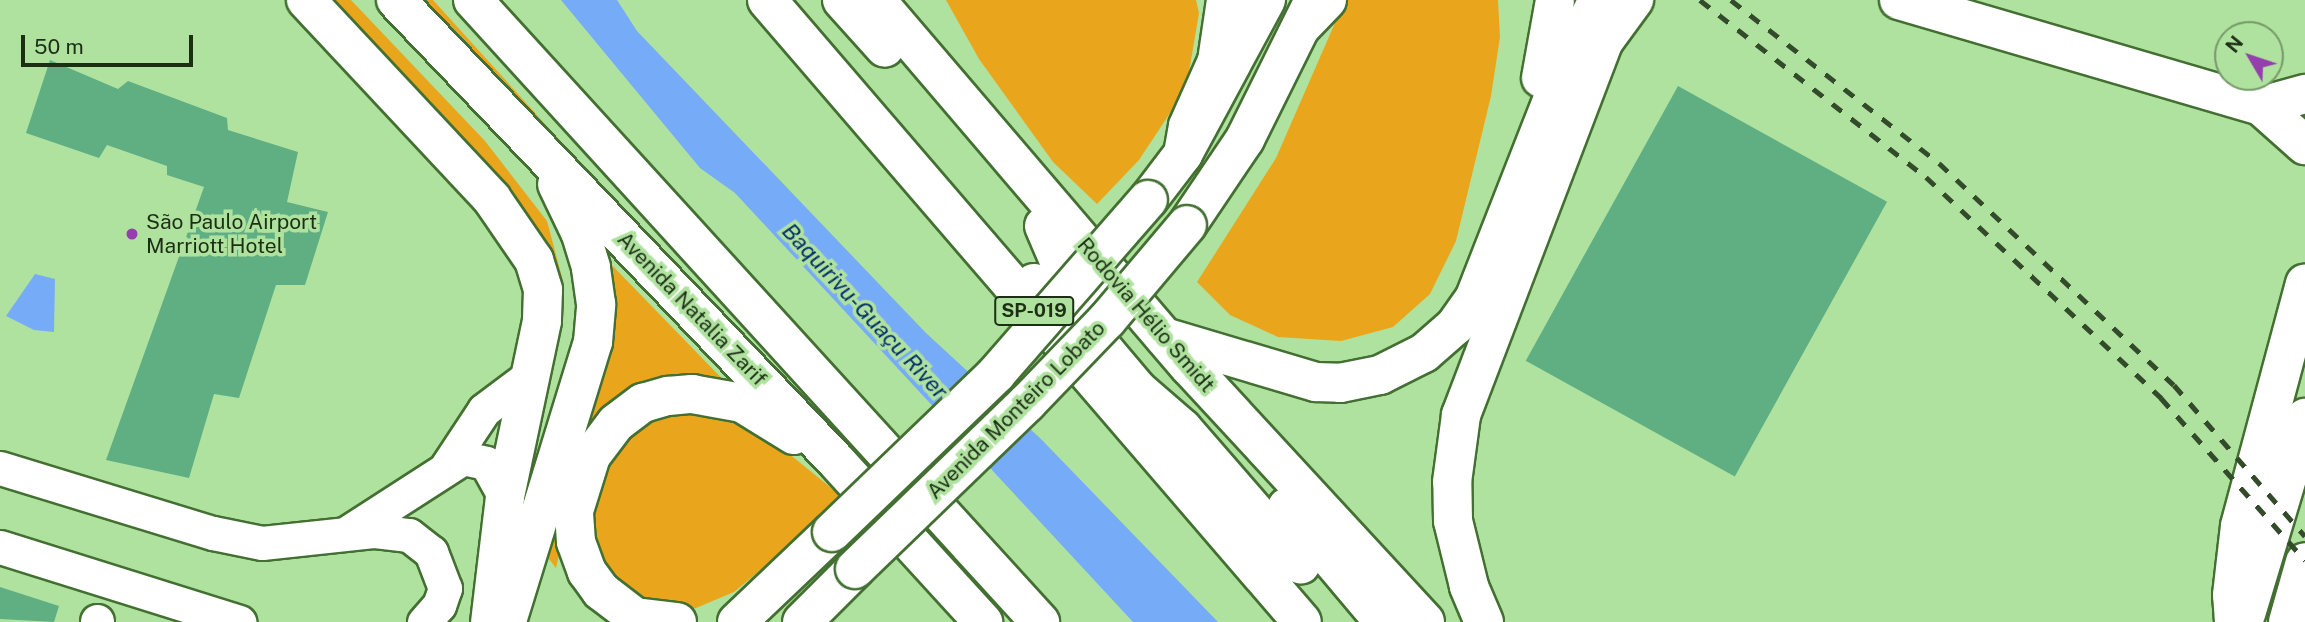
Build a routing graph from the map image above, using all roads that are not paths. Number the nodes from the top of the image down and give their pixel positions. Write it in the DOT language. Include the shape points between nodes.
graph roads {
  1 [pos="306,0"];
  2 [pos="396,0"];
  3 [pos="473,0"];
  4 [pos="767,0"];
  5 [pos="842,0"];
  6 [pos="876,0"];
  7 [pos="912,0"];
  8 [pos="1226,0"];
  9 [pos="1266,0"];
  10 [pos="1555,0"];
  11 [pos="1598,0"];
  12 [pos="1634,0"];
  13 [pos="1899,0"];
  14 [pos="1314,9"];
  15 [pos="909,39"];
  16 [pos="2305,94"];
  17 [pos="2261,106"];
  18 [pos="521,130"];
  19 [pos="2305,145"];
  20 [pos="1183,155"];
  21 [pos="1510,209"];
  22 [pos="1044,226"];
  23 [pos="994,264"];
  24 [pos="2305,284"];
  25 [pos="1164,337"];
  26 [pos="532,374"];
  27 [pos="2305,418"];
  28 [pos="1182,428"];
  29 [pos="836,462"];
  30 [pos="447,466"];
  31 [pos="0,468"];
  32 [pos="505,497"];
  33 [pos="399,500"];
  34 [pos="343,535"];
  35 [pos="425,544"];
  36 [pos="0,547"];
  37 [pos="0,562"];
  38 [pos="2305,562"];
  39 [pos="63,583"];
  40 [pos="779,584"];
  41 [pos="972,614"];
  42 [pos="240,622"];
  43 [pos="425,622"];
  44 [pos="490,622"];
  45 [pos="507,622"];
  46 [pos="677,622"];
  47 [pos="691,622"];
  48 [pos="737,622"];
  49 [pos="802,622"];
  50 [pos="1040,622"];
  51 [pos="1302,622"];
  52 [pos="1351,622"];
  53 [pos="1384,622"];
  54 [pos="1425,622"];
  55 [pos="1484,622"];
  56 [pos="2234,622"];
  57 [pos="2244,622"];
  58 [pos="2288,622"];
  1 -- 26 [label="main road" via="518,230 543,290"];
  2 -- 18 [label="main road, Avenida Natalia Zarif"];
  3 -- 50 [label="main road, Avenida Natalia Zarif"];
  4 -- 23 [label="main road, SP-019"];
  5 -- 22 [label="main road, Rodovia Hélio Smidt / SP-019"];
  6 -- 15 [label="main road, Rodovia Hélio Smidt"];
  7 -- 15 [label="main road"];
  8 -- 20 [label="main road" via="1217,61 1188,126"];
  9 -- 20 [label="main road"];
  10 -- 21 [label="main road"];
  11 -- 21 [label="main road" via="1571,52"];
  12 -- 55 [label="main road" via="1604,41 1461,415 1452,482 1453,521 1469,586"];
  13 -- 17 [label="main road"];
  14 -- 49 [label="main road, Avenida Monteiro Lobato, bridge" via="1245,139 1187,225 1107,320 1027,403"];
  15 -- 25 [label="main road, Rodovia Hélio Smidt"];
  16 -- 17 [label="main road"];
  17 -- 19 [label="main road"];
  18 -- 29 [label="main road, Avenida Natalia Zarif"];
  18 -- 45 [label="main road" via="563,194 580,232 596,304 584,380"];
  20 -- 40 [label="main road, bridge" via="996,374"];
  21 -- 25 [label="main road" via="1475,298 1455,326 1424,353 1380,375 1340,383 1316,382"];
  22 -- 28 [label="main road" via="1069,284 1148,376"];
  22 -- 53 [label="main road, Rodovia Hélio Smidt / SP-019"];
  23 -- 28 [label="main road" via="1057,294 1137,388"];
  23 -- 51 [label="main road, SP-019"];
  24 -- 56 [label="main road" via="2240,526 2231,595"];
  25 -- 54 [label="main road, Rodovia Hélio Smidt"];
  26 -- 30 [label="street" via="484,410"];
  26 -- 32 [label="main road"];
  27 -- 57 [label="main road"];
  28 -- 52 [label="main road"];
  29 -- 41 [label="main road, Avenida Natalia Zarif"];
  29 -- 46 [label="main road" via="742,404 718,397 668,396 643,403 616,423 591,456 581,482 574,512 576,542 587,572 615,604 635,617"];
  30 -- 32 [label="street" via="463,458 477,459 493,471"];
  30 -- 33 [label="street"];
  31 -- 34 [label="street" via="213,533 262,542"];
  32 -- 44 [label="main road"];
  33 -- 34 [label="street"];
  33 -- 35 [label="street"];
  34 -- 35 [label="street" via="395,532"];
  35 -- 43 [label="street" via="446,588"];
  36 -- 42 [label="street"];
  37 -- 39 [label="street"];
  38 -- 58 [label="main road"];
  40 -- 47 [label="main road"];
  40 -- 48 [label="main road"];
}
